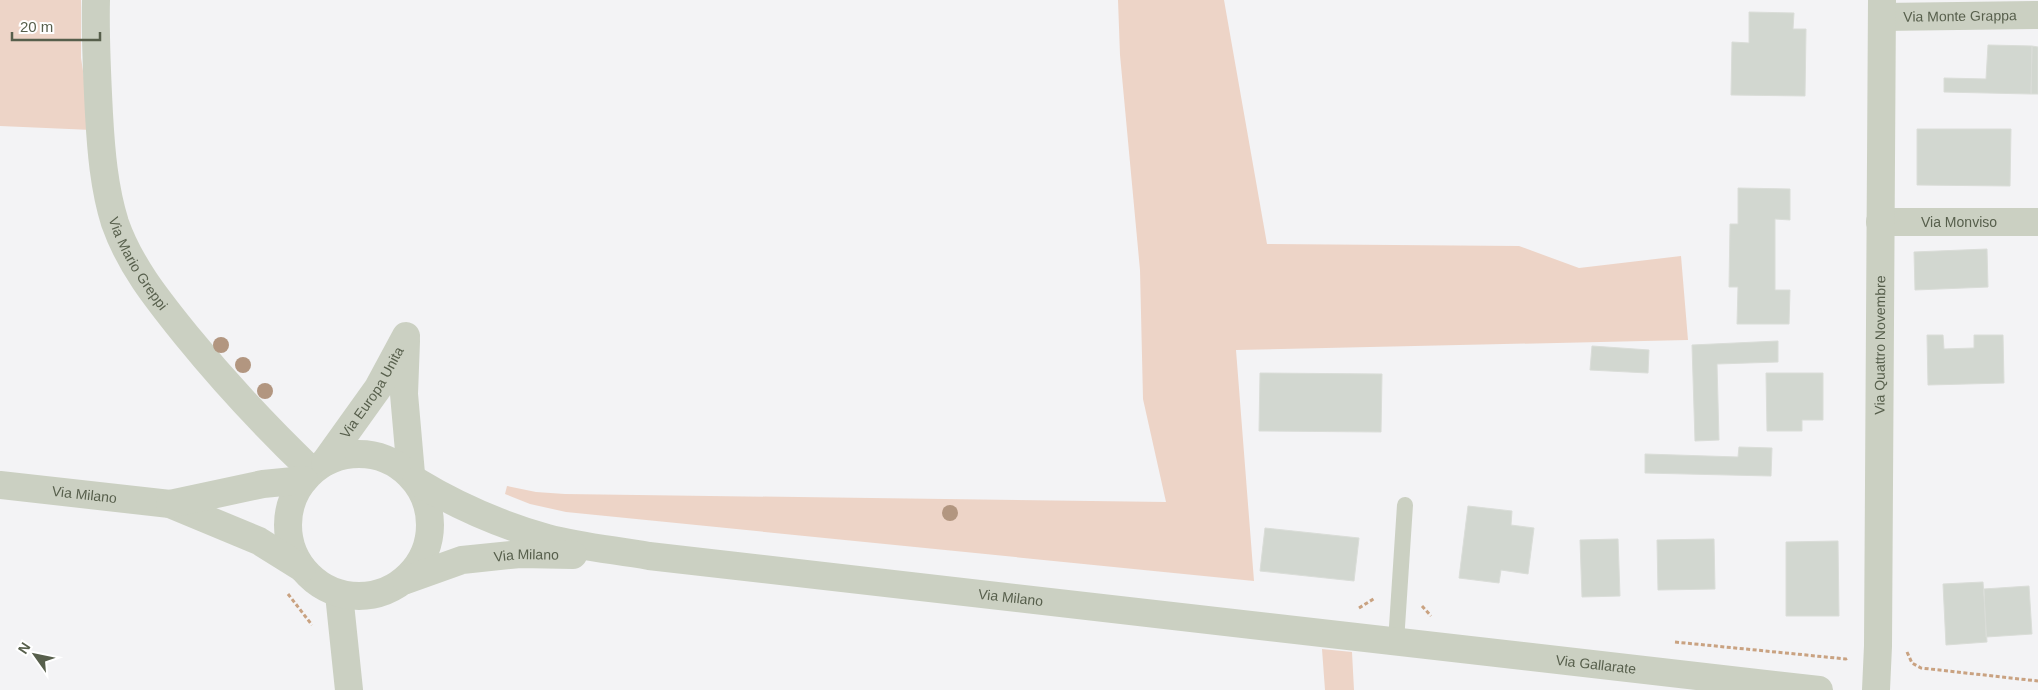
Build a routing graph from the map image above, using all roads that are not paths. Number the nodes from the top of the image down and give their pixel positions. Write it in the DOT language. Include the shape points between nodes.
graph roads {
  1 [pos="96,0"];
  2 [pos="1882,8"];
  3 [pos="2038,15"];
  4 [pos="1880,222"];
  5 [pos="2038,222"];
  6 [pos="314,471"];
  7 [pos="414,478"];
  8 [pos="0,485"];
  9 [pos="170,504"];
  10 [pos="1405,505"];
  11 [pos="650,556"];
  12 [pos="302,568"];
  13 [pos="406,580"];
  14 [pos="339,594"];
  15 [pos="1384,640"];
  16 [pos="349,690"];
  17 [pos="1819,690"];
  18 [pos="1876,690"];
  1 -- 6 [label="street, Via Mario Greppi" via="95,47 105,177 115,222 128,252 152,292 204,357 277,437"];
  2 -- 3 [label="street, Via Monte Grappa"];
  2 -- 4 [label="street, Via Quattro Novembre"];
  4 -- 5 [label="street, Via Monviso"];
  4 -- 18 [label="street, Via Quattro Novembre"];
  6 -- 7 [label="street" via="346,454 368,453 389,459"];
  6 -- 7 [label="street, Via Europa Unita" via="378,388 406,336 404,394"];
  6 -- 9 [label="street, Via Milano"];
  6 -- 12 [label="street" via="295,493 288,523 289,539"];
  7 -- 11 [label="street, Via Milano" via="440,496 486,518 548,538"];
  7 -- 13 [label="street" via="424,493 431,516 430,540 421,562"];
  8 -- 9 [label="street, Via Milano"];
  9 -- 12 [label="street, Via Milano" via="259,541"];
  10 -- 15 [label="lane" via="1399,596"];
  11 -- 13 [label="street, Via Milano" via="520,554 462,560"];
  11 -- 15 [label="street, Via Milano"];
  12 -- 14 [label="street" via="318,584"];
  13 -- 14 [label="street" via="386,592 363,597"];
  14 -- 16 [label="street"];
  15 -- 17 [label="street, Via Gallarate"];
}
